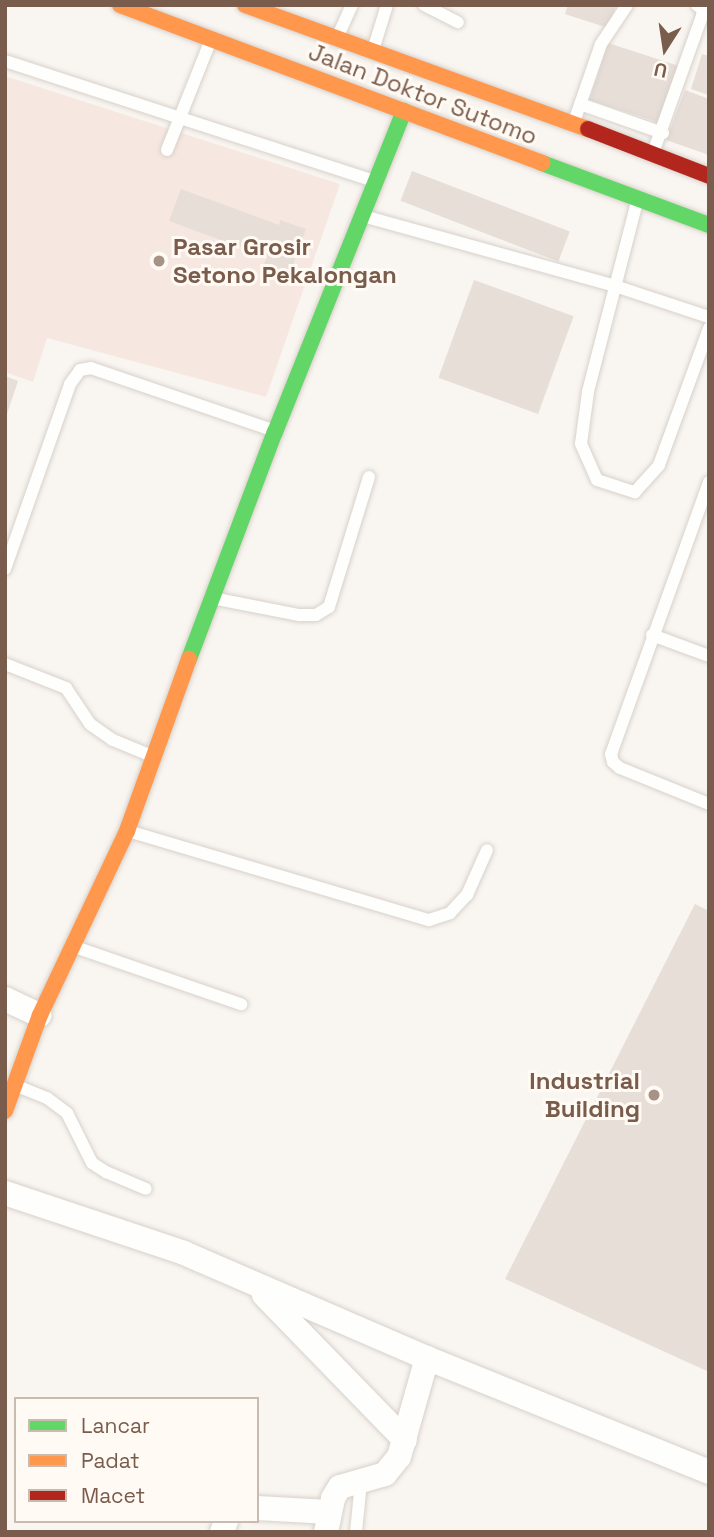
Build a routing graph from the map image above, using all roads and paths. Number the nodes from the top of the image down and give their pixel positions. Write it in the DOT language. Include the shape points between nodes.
graph roads {
  1 [pos="352,5"];
  2 [pos="387,5"];
  3 [pos="424,5"];
  4 [pos="627,5"];
  5 [pos="697,5"];
  6 [pos="124,6"];
  7 [pos="248,6"];
  8 [pos="458,22"];
  9 [pos="212,38"];
  10 [pos="336,39"];
  11 [pos="373,51"];
  12 [pos="5,61"];
  13 [pos="580,104"];
  14 [pos="404,111"];
  15 [pos="181,116"];
  16 [pos="573,123"];
  17 [pos="663,133"];
  18 [pos="167,150"];
  19 [pos="652,153"];
  20 [pos="709,176"];
  21 [pos="375,181"];
  22 [pos="638,198"];
  23 [pos="362,216"];
  24 [pos="709,226"];
  25 [pos="615,286"];
  26 [pos="709,317"];
  27 [pos="709,328"];
  28 [pos="275,432"];
  29 [pos="369,477"];
  30 [pos="709,483"];
  31 [pos="5,569"];
  32 [pos="212,598"];
  33 [pos="652,635"];
  34 [pos="709,656"];
  35 [pos="5,664"];
  36 [pos="152,756"];
  37 [pos="709,804"];
  38 [pos="127,831"];
  39 [pos="487,850"];
  40 [pos="75,947"];
  41 [pos="5,999"];
  42 [pos="241,1004"];
  43 [pos="40,1015"];
  44 [pos="11,1083"];
  45 [pos="5,1111"];
  46 [pos="146,1189"];
  47 [pos="5,1193"];
  48 [pos="253,1284"];
  49 [pos="427,1358"];
  50 [pos="405,1440"];
  51 [pos="709,1472"];
  52 [pos="361,1482"];
  53 [pos="259,1508"];
  54 [pos="328,1522"];
  55 [pos="356,1532"];
  1 -- 10 [label="lane"];
  2 -- 11 [label="lane"];
  3 -- 8 [label="lane"];
  4 -- 13 [label="lane" via="601,44"];
  5 -- 17 [label="lane" via="702,16"];
  6 -- 9 [label="main road, Jalan Doktor Sutomo"];
  7 -- 10 [label="main road, Jalan Doktor Sutomo"];
  9 -- 14 [label="main road, Jalan Doktor Sutomo"];
  9 -- 15 [label="lane"];
  10 -- 11 [label="main road, Jalan Doktor Sutomo"];
  11 -- 16 [label="main road, Jalan Doktor Sutomo"];
  12 -- 15 [label="lane"];
  13 -- 16 [label="lane"];
  13 -- 17 [label="lane"];
  14 -- 21 [label="main road"];
  14 -- 22 [label="main road, Jalan Doktor Sutomo"];
  15 -- 18 [label="lane"];
  15 -- 21 [label="lane"];
  16 -- 19 [label="main road, Jalan Doktor Sutomo"];
  17 -- 19 [label="lane"];
  19 -- 20 [label="main road, Jalan Doktor Sutomo"];
  21 -- 23 [label="main road"];
  22 -- 24 [label="main road, Jalan Doktor Sutomo"];
  22 -- 25 [label="lane"];
  23 -- 25 [label="lane"];
  23 -- 28 [label="main road"];
  25 -- 26 [label="lane"];
  25 -- 27 [label="lane" via="580,444 597,480 635,492 659,466"];
  28 -- 31 [label="lane" via="91,368 80,370 70,384"];
  28 -- 32 [label="main road"];
  29 -- 32 [label="lane" via="329,607 316,615 299,615"];
  30 -- 33 [label="lane"];
  32 -- 36 [label="main road"];
  33 -- 34 [label="lane"];
  33 -- 37 [label="lane" via="612,746 613,762"];
  35 -- 36 [label="lane" via="66,688 90,724 113,740"];
  36 -- 38 [label="main road"];
  38 -- 39 [label="lane" via="429,920 450,913 467,895"];
  38 -- 40 [label="main road"];
  40 -- 42 [label="lane"];
  40 -- 43 [label="main road"];
  41 -- 43 [label="street"];
  43 -- 44 [label="main road"];
  44 -- 45 [label="main road"];
  44 -- 46 [label="lane" via="47,1098 67,1113 92,1163"];
  47 -- 48 [label="street" via="184,1253"];
  48 -- 49 [label="street"];
  48 -- 50 [label="street"];
  49 -- 50 [label="street"];
  49 -- 51 [label="street"];
  50 -- 52 [label="street" via="394,1466"];
  52 -- 54 [label="street" via="340,1487"];
  52 -- 55 [label="lane"];
  53 -- 54 [label="street"];
}
